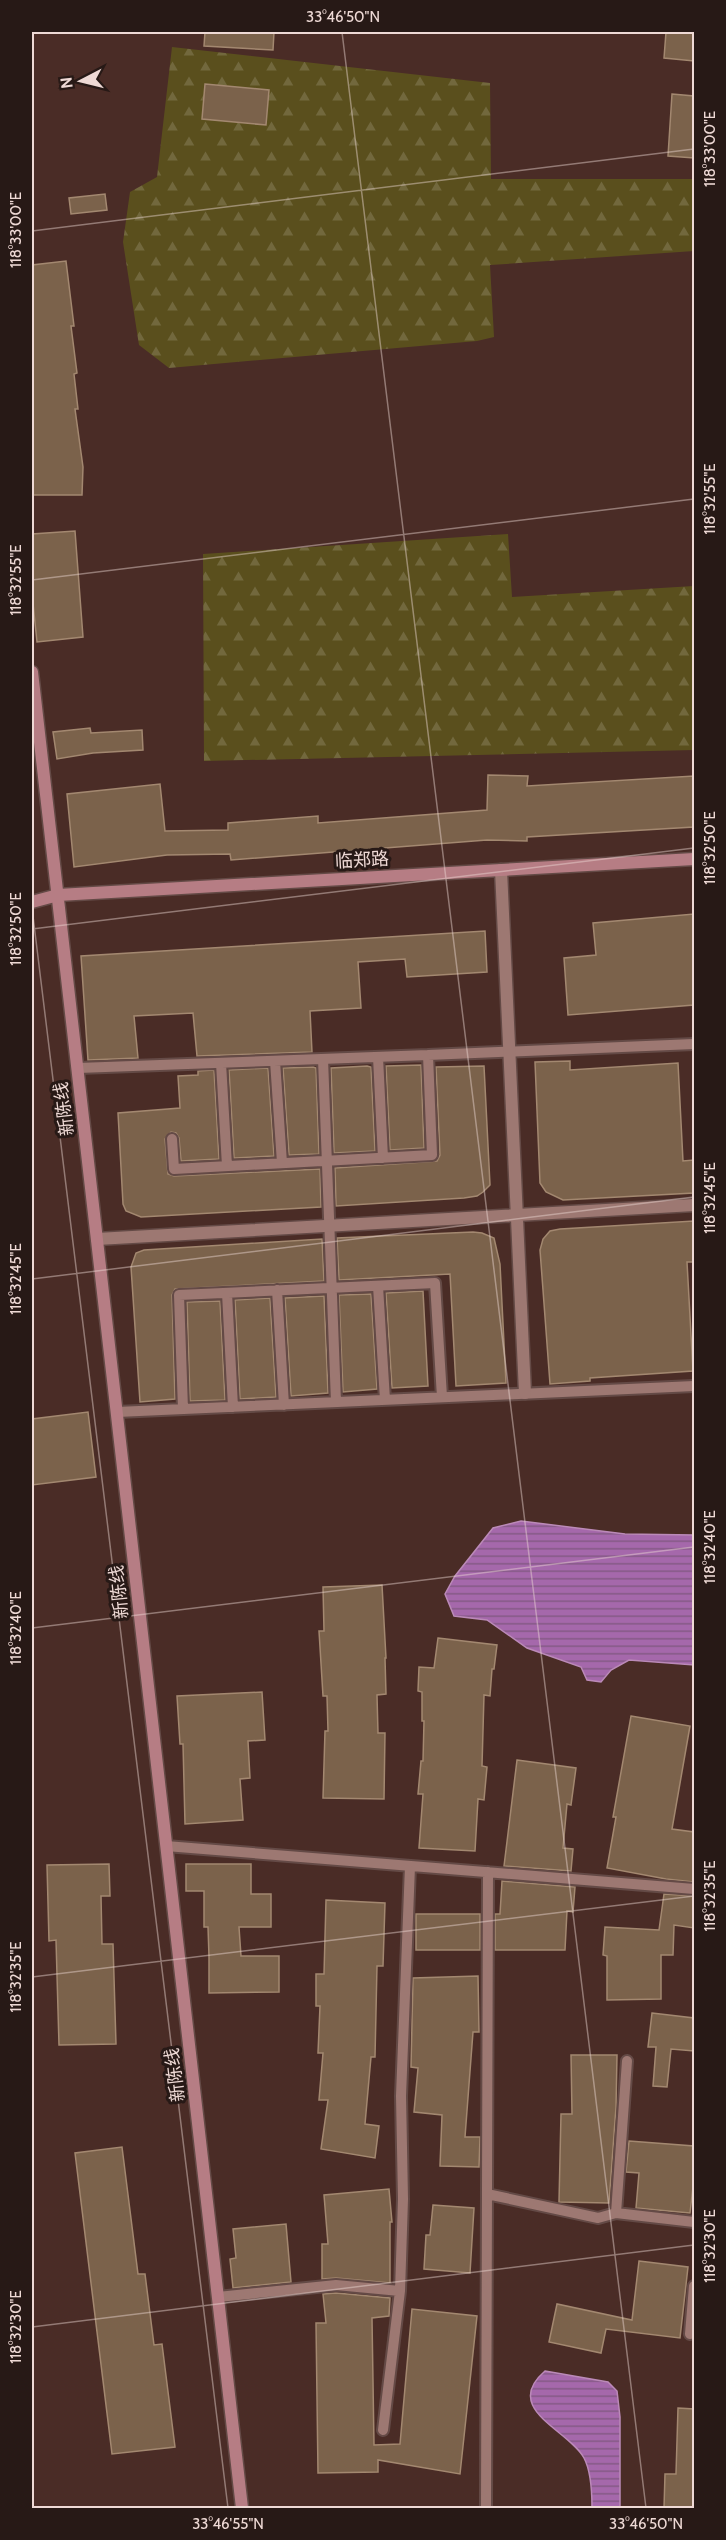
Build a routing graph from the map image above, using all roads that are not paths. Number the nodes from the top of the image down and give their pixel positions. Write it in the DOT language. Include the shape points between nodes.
graph roads {
  1 [pos="32,672"];
  2 [pos="694,860"];
  3 [pos="501,870"];
  4 [pos="58,895"];
  5 [pos="32,902"];
  6 [pos="694,1044"];
  7 [pos="509,1052"];
  8 [pos="428,1055"];
  9 [pos="378,1057"];
  10 [pos="323,1059"];
  11 [pos="275,1060"];
  12 [pos="221,1063"];
  13 [pos="78,1068"];
  14 [pos="172,1139"];
  15 [pos="383,1158"];
  16 [pos="327,1161"];
  17 [pos="282,1163"];
  18 [pos="227,1166"];
  19 [pos="694,1205"];
  20 [pos="516,1215"];
  21 [pos="329,1225"];
  22 [pos="97,1239"];
  23 [pos="378,1286"];
  24 [pos="332,1288"];
  25 [pos="277,1290"];
  26 [pos="227,1293"];
  27 [pos="694,1386"];
  28 [pos="525,1393"];
  29 [pos="441,1397"];
  30 [pos="385,1400"];
  31 [pos="336,1402"];
  32 [pos="284,1404"];
  33 [pos="233,1407"];
  34 [pos="183,1409"];
  35 [pos="117,1412"];
  36 [pos="166,1846"];
  37 [pos="410,1866"];
  38 [pos="488,1872"];
  39 [pos="694,1889"];
  40 [pos="627,2061"];
  41 [pos="487,2194"];
  42 [pos="616,2213"];
  43 [pos="694,2222"];
  44 [pos="694,2286"];
  45 [pos="400,2291"];
  46 [pos="218,2297"];
  47 [pos="690,2334"];
  48 [pos="383,2430"];
  49 [pos="242,2508"];
  50 [pos="486,2508"];
  1 -- 4 [label="street, 新陈线"];
  2 -- 3 [label="street, 临郑路"];
  3 -- 4 [label="street, 临郑路"];
  3 -- 7 [label="street"];
  4 -- 5 [label="street, 临郑路"];
  4 -- 13 [label="street, 新陈线"];
  6 -- 7 [label="lane"];
  7 -- 8 [label="lane"];
  7 -- 20 [label="street"];
  8 -- 9 [label="lane"];
  8 -- 15 [label="lane" via="432,1155"];
  9 -- 10 [label="lane"];
  9 -- 15 [label="lane"];
  10 -- 11 [label="lane"];
  10 -- 16 [label="lane"];
  11 -- 12 [label="lane"];
  11 -- 17 [label="lane"];
  12 -- 13 [label="lane"];
  12 -- 18 [label="lane"];
  13 -- 22 [label="street, 新陈线"];
  14 -- 18 [label="lane" via="174,1169"];
  15 -- 16 [label="lane"];
  16 -- 17 [label="lane"];
  16 -- 21 [label="lane"];
  17 -- 18 [label="lane"];
  19 -- 20 [label="street"];
  20 -- 21 [label="street"];
  20 -- 28 [label="street"];
  21 -- 22 [label="street"];
  21 -- 24 [label="lane"];
  22 -- 35 [label="street, 新陈线"];
  23 -- 24 [label="lane"];
  23 -- 29 [label="lane" via="435,1283"];
  23 -- 30 [label="lane"];
  24 -- 25 [label="lane"];
  24 -- 31 [label="lane"];
  25 -- 26 [label="lane"];
  25 -- 32 [label="lane"];
  26 -- 33 [label="lane"];
  26 -- 34 [label="lane" via="179,1295"];
  27 -- 28 [label="lane"];
  28 -- 29 [label="lane"];
  29 -- 30 [label="lane"];
  30 -- 31 [label="lane"];
  31 -- 32 [label="lane"];
  32 -- 33 [label="lane"];
  33 -- 34 [label="lane"];
  34 -- 35 [label="lane"];
  35 -- 36 [label="street, 新陈线"];
  36 -- 37 [label="lane"];
  36 -- 46 [label="street, 新陈线"];
  37 -- 38 [label="lane"];
  37 -- 45 [label="lane" via="401,2096"];
  38 -- 39 [label="lane"];
  38 -- 41 [label="lane"];
  40 -- 42 [label="lane"];
  41 -- 42 [label="lane" via="598,2218"];
  41 -- 50 [label="lane"];
  42 -- 43 [label="lane"];
  44 -- 47 [label="lane"];
  45 -- 46 [label="lane" via="336,2285"];
  45 -- 48 [label="lane"];
  46 -- 49 [label="street, 新陈线"];
}
